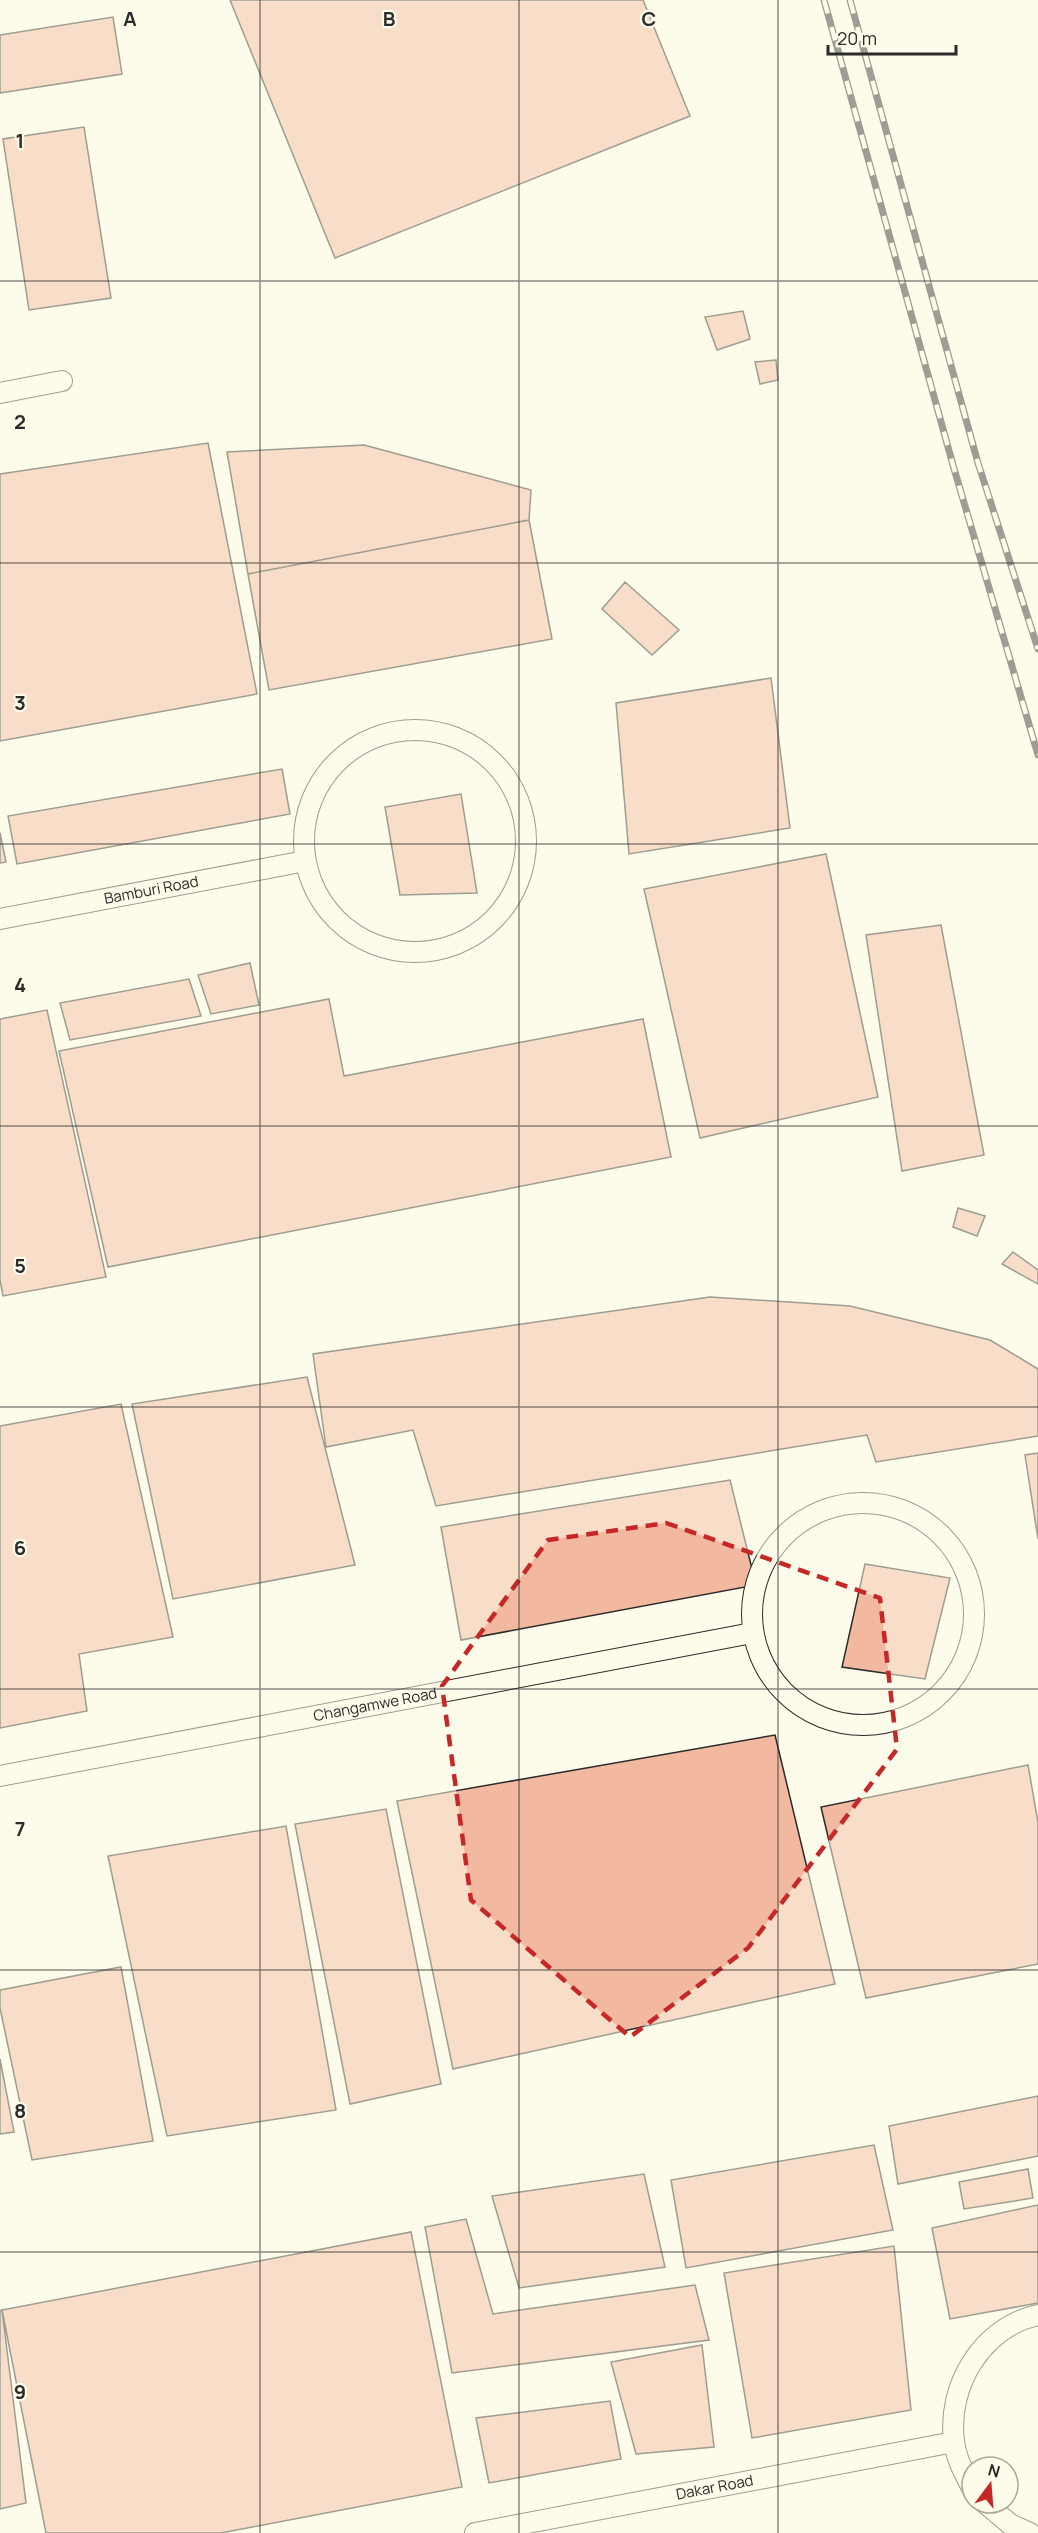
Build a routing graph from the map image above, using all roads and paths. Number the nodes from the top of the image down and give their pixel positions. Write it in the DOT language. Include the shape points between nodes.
graph roads {
  1 [pos="62,381"];
  2 [pos="0,393"];
  3 [pos="305,861"];
  4 [pos="0,919"];
  5 [pos="752,1633"];
  6 [pos="0,1776"];
  7 [pos="1038,2315"];
  8 [pos="954,2442"];
  9 [pos="960,2463"];
  10 [pos="999,2515"];
  11 [pos="476,2533"];
  12 [pos="1030,2533"];
  1 -- 2 [label="lane"];
  3 -- 3 [label="lane" via="318,896 349,930 373,944 410,952 447,948 480,932 506,904 522,872 526,835 519,800 500,768 472,745 438,732 401,730 366,740 336,761 315,790 304,825"];
  3 -- 4 [label="lane, Bamburi Road"];
  5 -- 5 [label="lane" via="752,1597 763,1563 784,1533 814,1513 849,1503 884,1504 918,1517 947,1539 967,1570 975,1605 972,1642 957,1677 930,1704 896,1721 858,1726 821,1718 789,1698 765,1669"];
  5 -- 6 [label="lane, Changamwe Road"];
  7 -- 8 [label="lane" via="1007,2328 986,2344 970,2366 953,2415"];
  8 -- 9 [label="lane"];
  8 -- 11 [label="lane, Dakar Road"];
  10 -- 12 [label="lane"];
}
